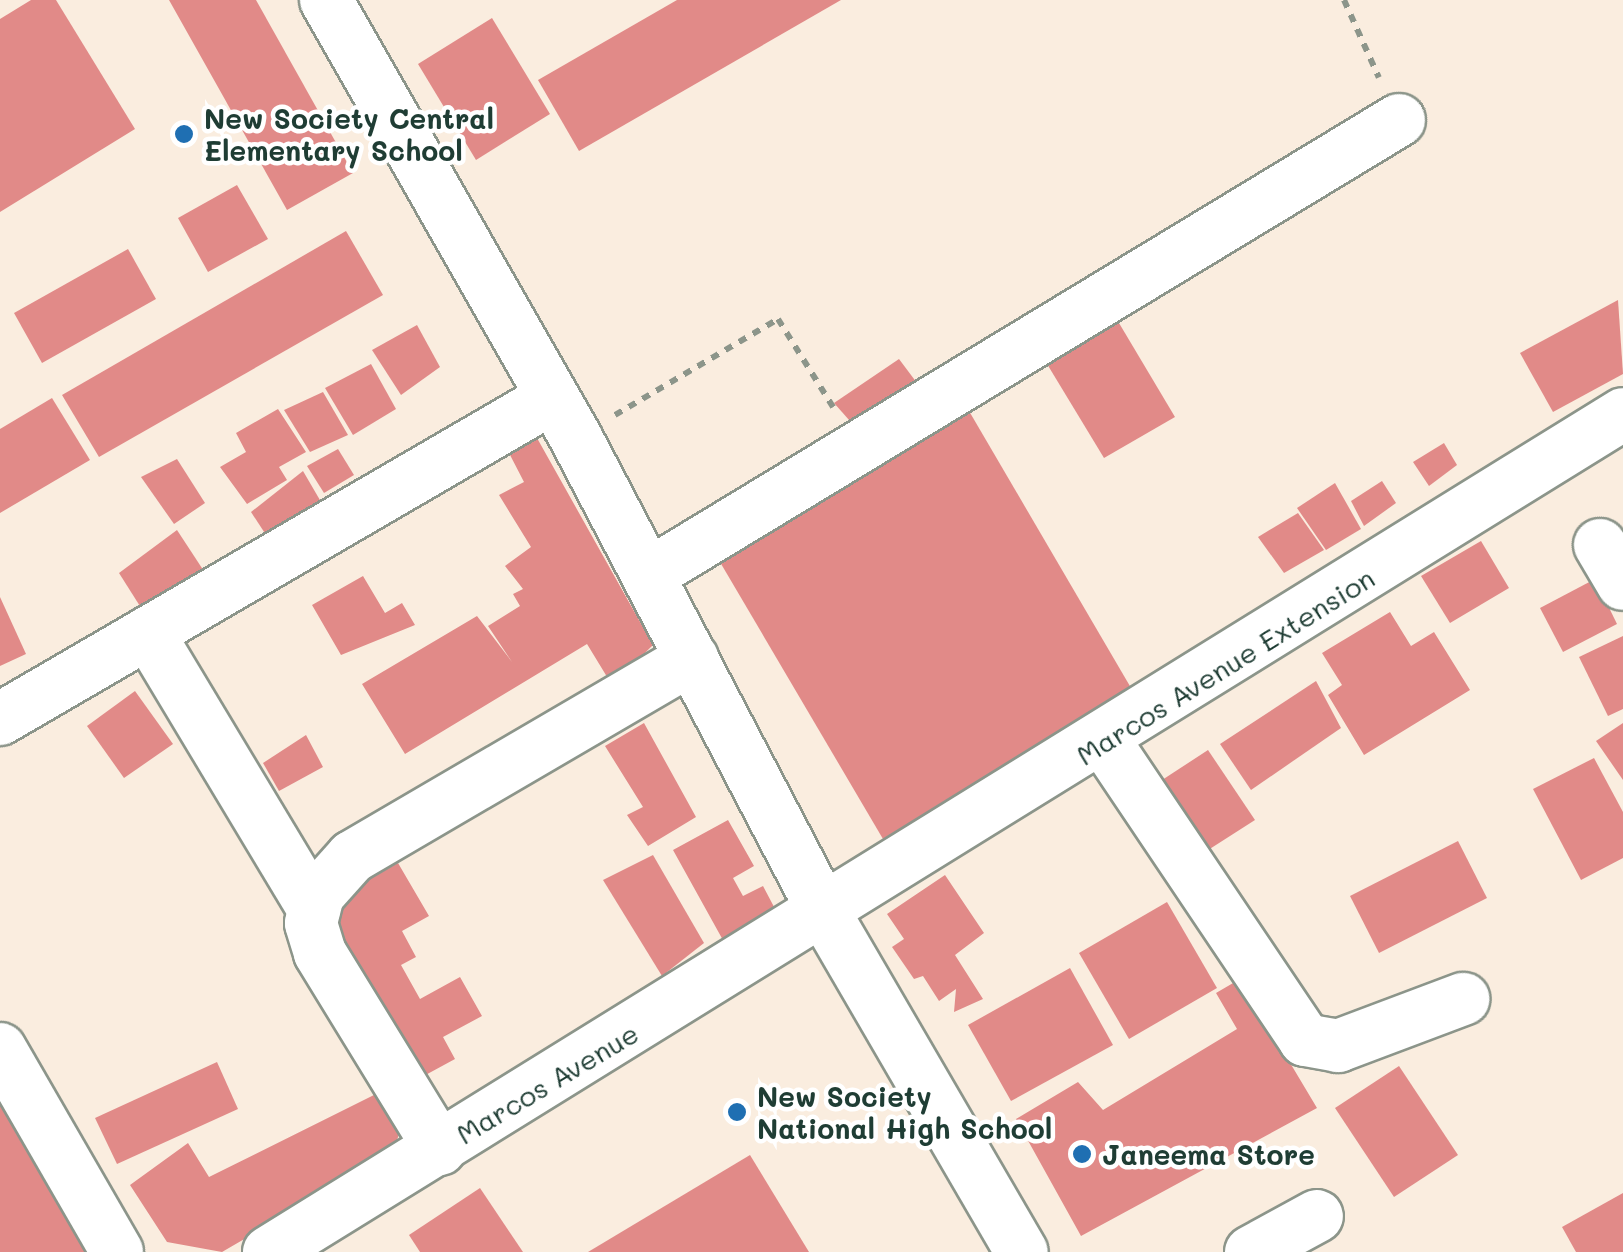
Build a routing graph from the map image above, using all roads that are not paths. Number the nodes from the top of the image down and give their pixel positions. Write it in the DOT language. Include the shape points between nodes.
graph roads {
  1 [pos="326,0"];
  2 [pos="1399,120"];
  3 [pos="1623,414"];
  4 [pos="562,418"];
  5 [pos="648,575"];
  6 [pos="148,633"];
  7 [pos="692,658"];
  8 [pos="0,718"];
  9 [pos="1105,742"];
  10 [pos="314,909"];
  11 [pos="824,914"];
  12 [pos="1463,999"];
  13 [pos="0,1049"];
  14 [pos="440,1148"];
  15 [pos="1317,1216"];
  16 [pos="117,1252"];
  17 [pos="269,1252"];
  18 [pos="1022,1252"];
  19 [pos="1251,1252"];
  1 -- 4 [label="street"];
  2 -- 5 [label="street"];
  3 -- 9 [label="street, Marcos Avenue Extension"];
  4 -- 5 [label="street"];
  4 -- 6 [label="street"];
  5 -- 7 [label="street"];
  6 -- 8 [label="street"];
  6 -- 10 [label="street"];
  7 -- 10 [label="street" via="352,857"];
  7 -- 11 [label="street"];
  9 -- 11 [label="street, Marcos Avenue Extension"];
  9 -- 12 [label="street" via="1305,1040 1338,1046"];
  10 -- 14 [label="street" via="320,953"];
  11 -- 14 [label="street, Marcos Avenue"];
  11 -- 18 [label="street"];
  13 -- 16 [label="street"];
  14 -- 17 [label="street, Marcos Avenue"];
  15 -- 19 [label="street"];
}
